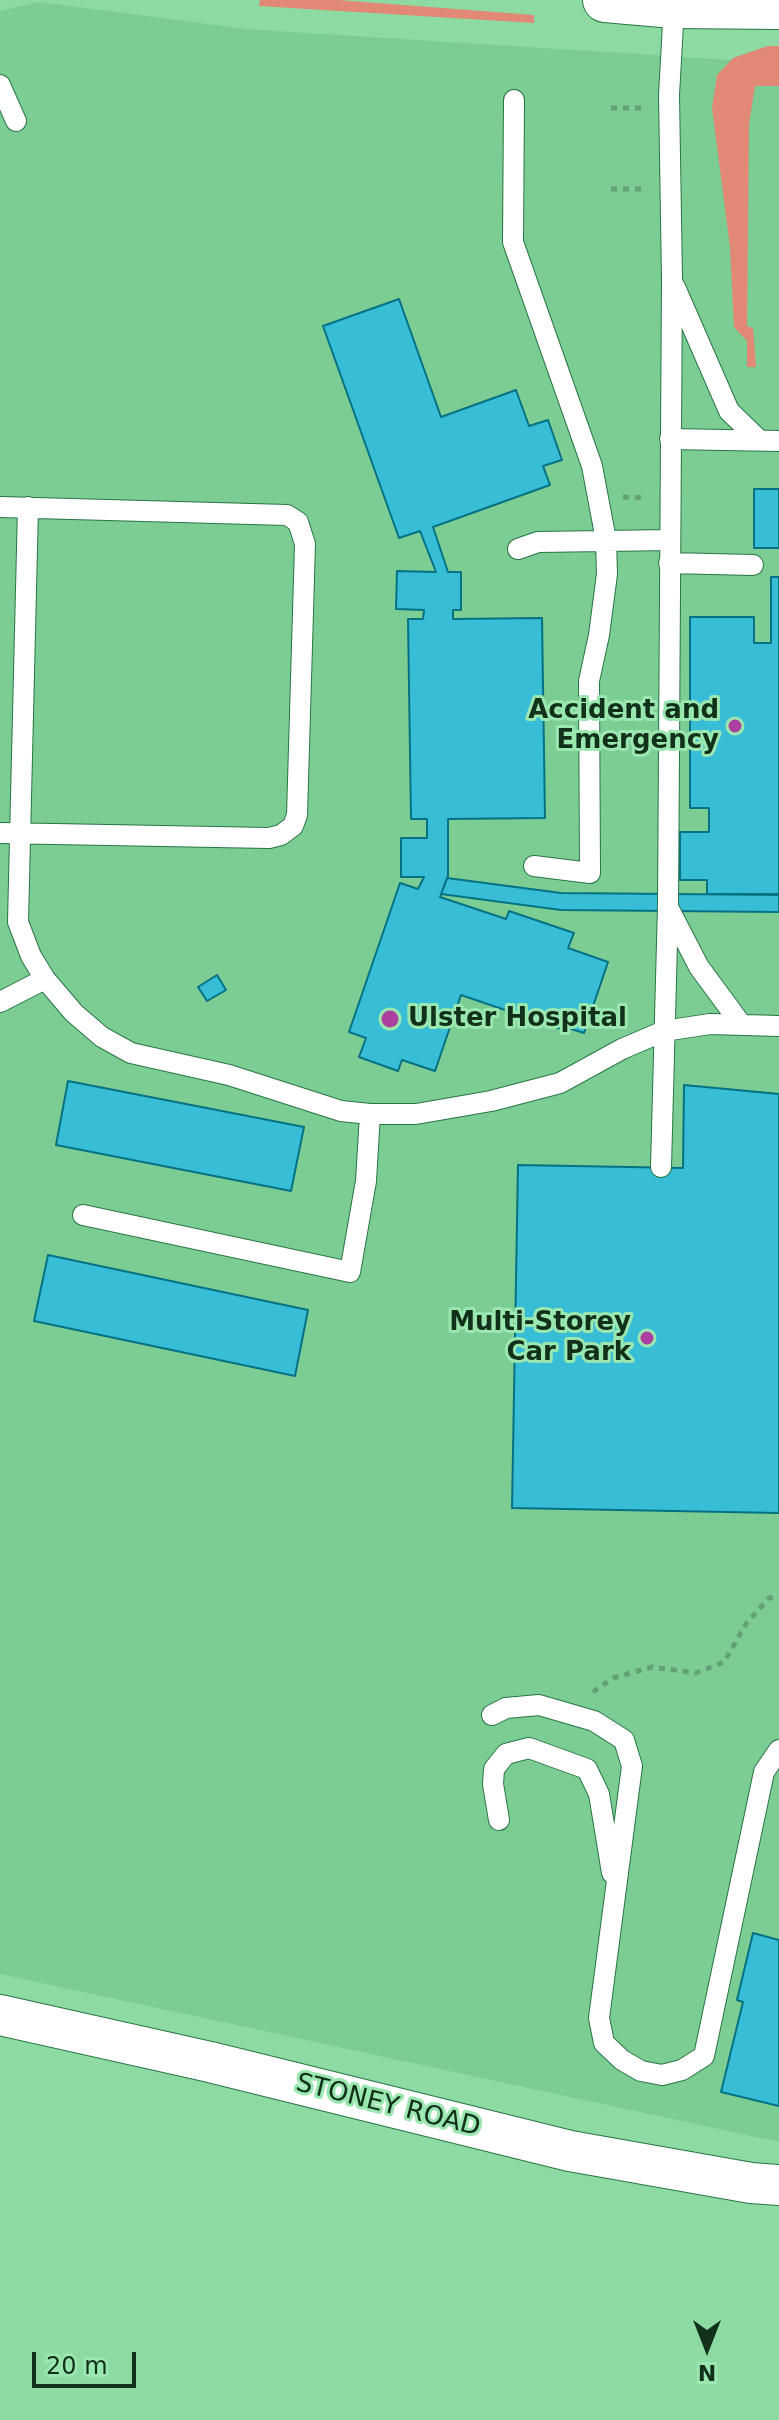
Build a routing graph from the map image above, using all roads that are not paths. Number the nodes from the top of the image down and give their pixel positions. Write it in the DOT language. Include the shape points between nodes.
graph roads {
  1 [pos="605,0"];
  2 [pos="674,6"];
  3 [pos="779,7"];
  4 [pos="0,85"];
  5 [pos="514,100"];
  6 [pos="16,121"];
  7 [pos="672,279"];
  8 [pos="670,439"];
  9 [pos="769,441"];
  10 [pos="0,507"];
  11 [pos="28,507"];
  12 [pos="606,540"];
  13 [pos="670,540"];
  14 [pos="518,549"];
  15 [pos="669,563"];
  16 [pos="753,565"];
  17 [pos="10,833"];
  18 [pos="534,866"];
  19 [pos="668,905"];
  20 [pos="45,979"];
  21 [pos="0,1002"];
  22 [pos="741,1024"];
  23 [pos="779,1026"];
  24 [pos="664,1031"];
  25 [pos="370,1114"];
  26 [pos="661,1167"];
  27 [pos="83,1215"];
  28 [pos="492,1715"];
  29 [pos="779,1750"];
  30 [pos="499,1820"];
  31 [pos="616,1896"];
  32 [pos="0,2015"];
  33 [pos="779,2185"];
  1 -- 2 [label="highway"];
  2 -- 3 [label="highway"];
  2 -- 7 [label="lane" via="669,95"];
  4 -- 6 [label="lane"];
  5 -- 12 [label="lane" via="513,242 592,466"];
  7 -- 8 [label="lane"];
  7 -- 9 [label="lane" via="729,411"];
  8 -- 9 [label="lane"];
  8 -- 13 [label="lane"];
  10 -- 11 [label="lane"];
  11 -- 17 [label="lane"];
  11 -- 17 [label="lane" via="287,515 298,522 305,544 297,815 293,826 269,838"];
  12 -- 13 [label="lane"];
  12 -- 14 [label="lane" via="538,542"];
  12 -- 18 [label="lane" via="606,584 589,681 590,873"];
  13 -- 15 [label="lane"];
  15 -- 16 [label="lane"];
  15 -- 19 [label="lane"];
  17 -- 20 [label="lane" via="18,922"];
  19 -- 22 [label="lane" via="699,967"];
  19 -- 24 [label="lane"];
  20 -- 21 [label="lane"];
  20 -- 25 [label="lane" via="74,1013 131,1053 229,1075 341,1111"];
  22 -- 23 [label="lane"];
  22 -- 24 [label="lane"];
  24 -- 25 [label="lane" via="560,1083 416,1114"];
  24 -- 26 [label="lane"];
  25 -- 27 [label="lane" via="366,1181 350,1272"];
  28 -- 31 [label="lane" via="539,1705 594,1721 624,1740 632,1766"];
  29 -- 31 [label="lane" via="764,1772 704,2056 682,2070 662,2075 641,2071 604,2043 599,2018"];
  30 -- 31 [label="lane" via="494,1769 506,1754 529,1748 587,1769 599,1794"];
  32 -- 33 [label="street, STONEY ROAD" via="570,2151"];
}
